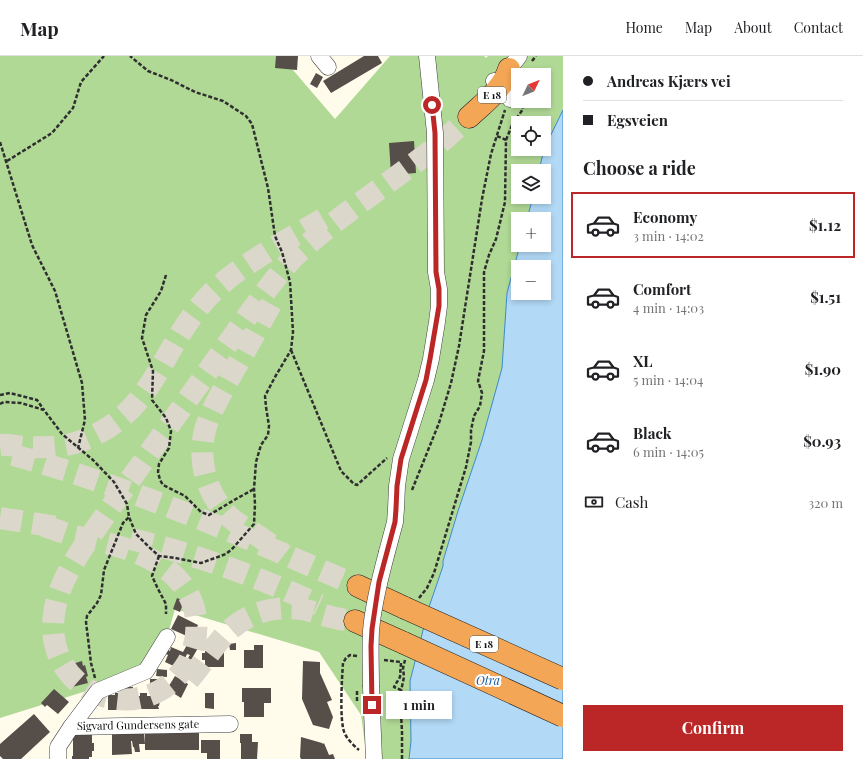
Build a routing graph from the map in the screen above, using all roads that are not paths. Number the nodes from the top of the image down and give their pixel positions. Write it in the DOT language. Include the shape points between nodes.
graph roads {
  1 [pos="427,56"];
  2 [pos="509,82"];
  3 [pos="466,114"];
  4 [pos="358,586"];
  5 [pos="354,621"];
  6 [pos="167,638"];
  7 [pos="563,679"];
  8 [pos="563,716"];
  9 [pos="230,724"];
  10 [pos="71,727"];
  11 [pos="368,756"];
  12 [pos="58,759"];
  1 -- 11 [label="street, bridge" via="435,133 436,272 439,306 426,380 401,459 395,522 379,582 372,629"];
  2 -- 3 [label="highway, E 18"];
  4 -- 7 [label="highway, E 18, bridge" via="412,604"];
  5 -- 8 [label="highway, bridge" via="404,653"];
  6 -- 10 [label="street, Sigvard Gundersens gate" via="146,671 98,691"];
  9 -- 10 [label="street, Sigvard Gundersens gate"];
  10 -- 12 [label="street" via="58,748"];
}
